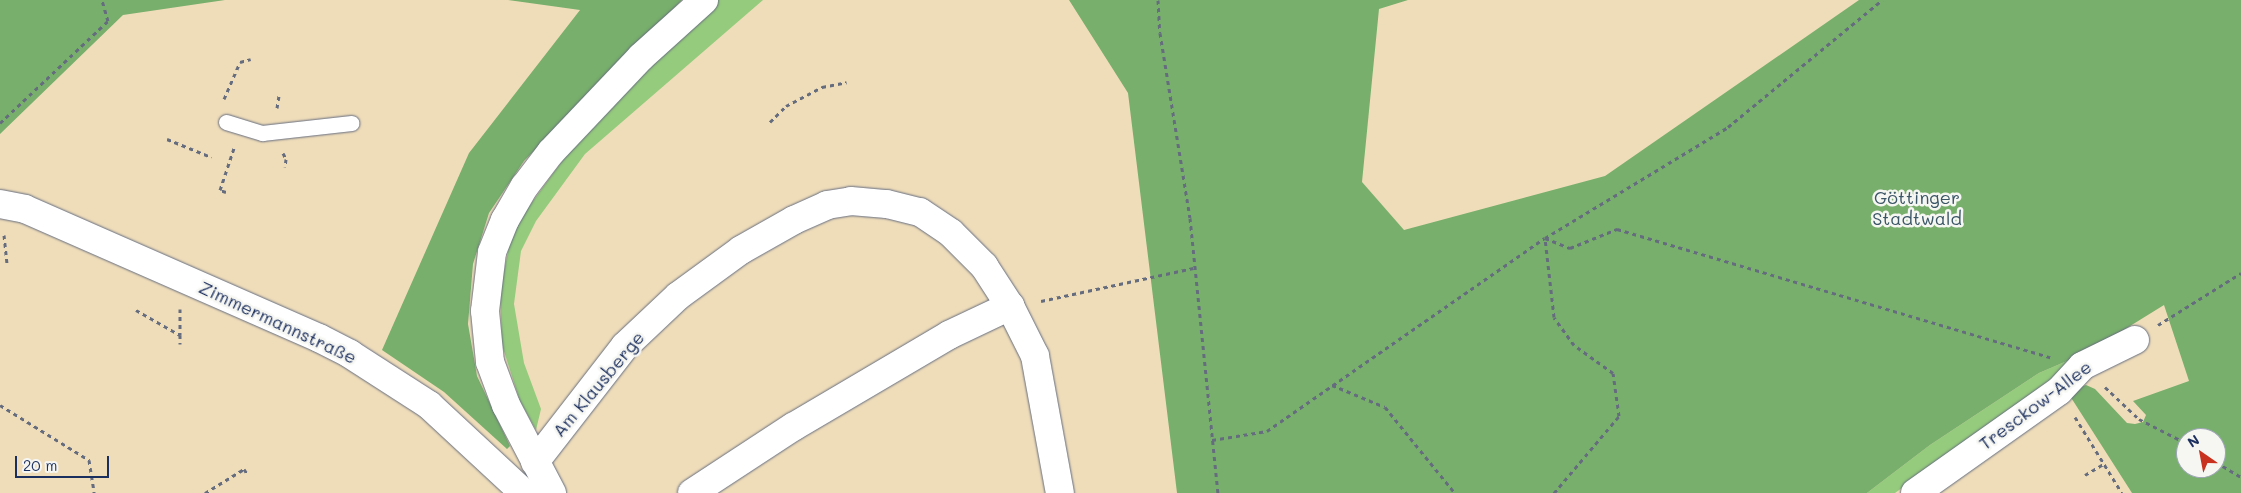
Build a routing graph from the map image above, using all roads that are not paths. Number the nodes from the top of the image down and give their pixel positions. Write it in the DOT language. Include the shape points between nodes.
graph roads {
  1 [pos="704,0"];
  2 [pos="226,122"];
  3 [pos="351,123"];
  4 [pos="0,204"];
  5 [pos="1010,306"];
  6 [pos="2135,340"];
  7 [pos="535,462"];
  8 [pos="524,493"];
  9 [pos="552,493"];
  10 [pos="692,493"];
  11 [pos="1060,493"];
  12 [pos="1915,493"];
  1 -- 7 [label="street" via="641,57 551,152 504,220 492,252 485,311 490,362 506,405"];
  2 -- 3 [label="lane" via="262,133"];
  4 -- 8 [label="street, Zimmermannstraße" via="25,208 350,354 429,405"];
  5 -- 7 [label="street, Am Klausberge" via="984,266 951,233 920,212 887,204 851,201 827,205 741,250 678,296 625,346"];
  5 -- 10 [label="street" via="949,335 793,427"];
  5 -- 11 [label="street, Am Klausberge" via="1035,356"];
  6 -- 12 [label="street, Tresckow-Allee" via="2082,366 2059,391"];
  7 -- 9 [label="street"];
}
